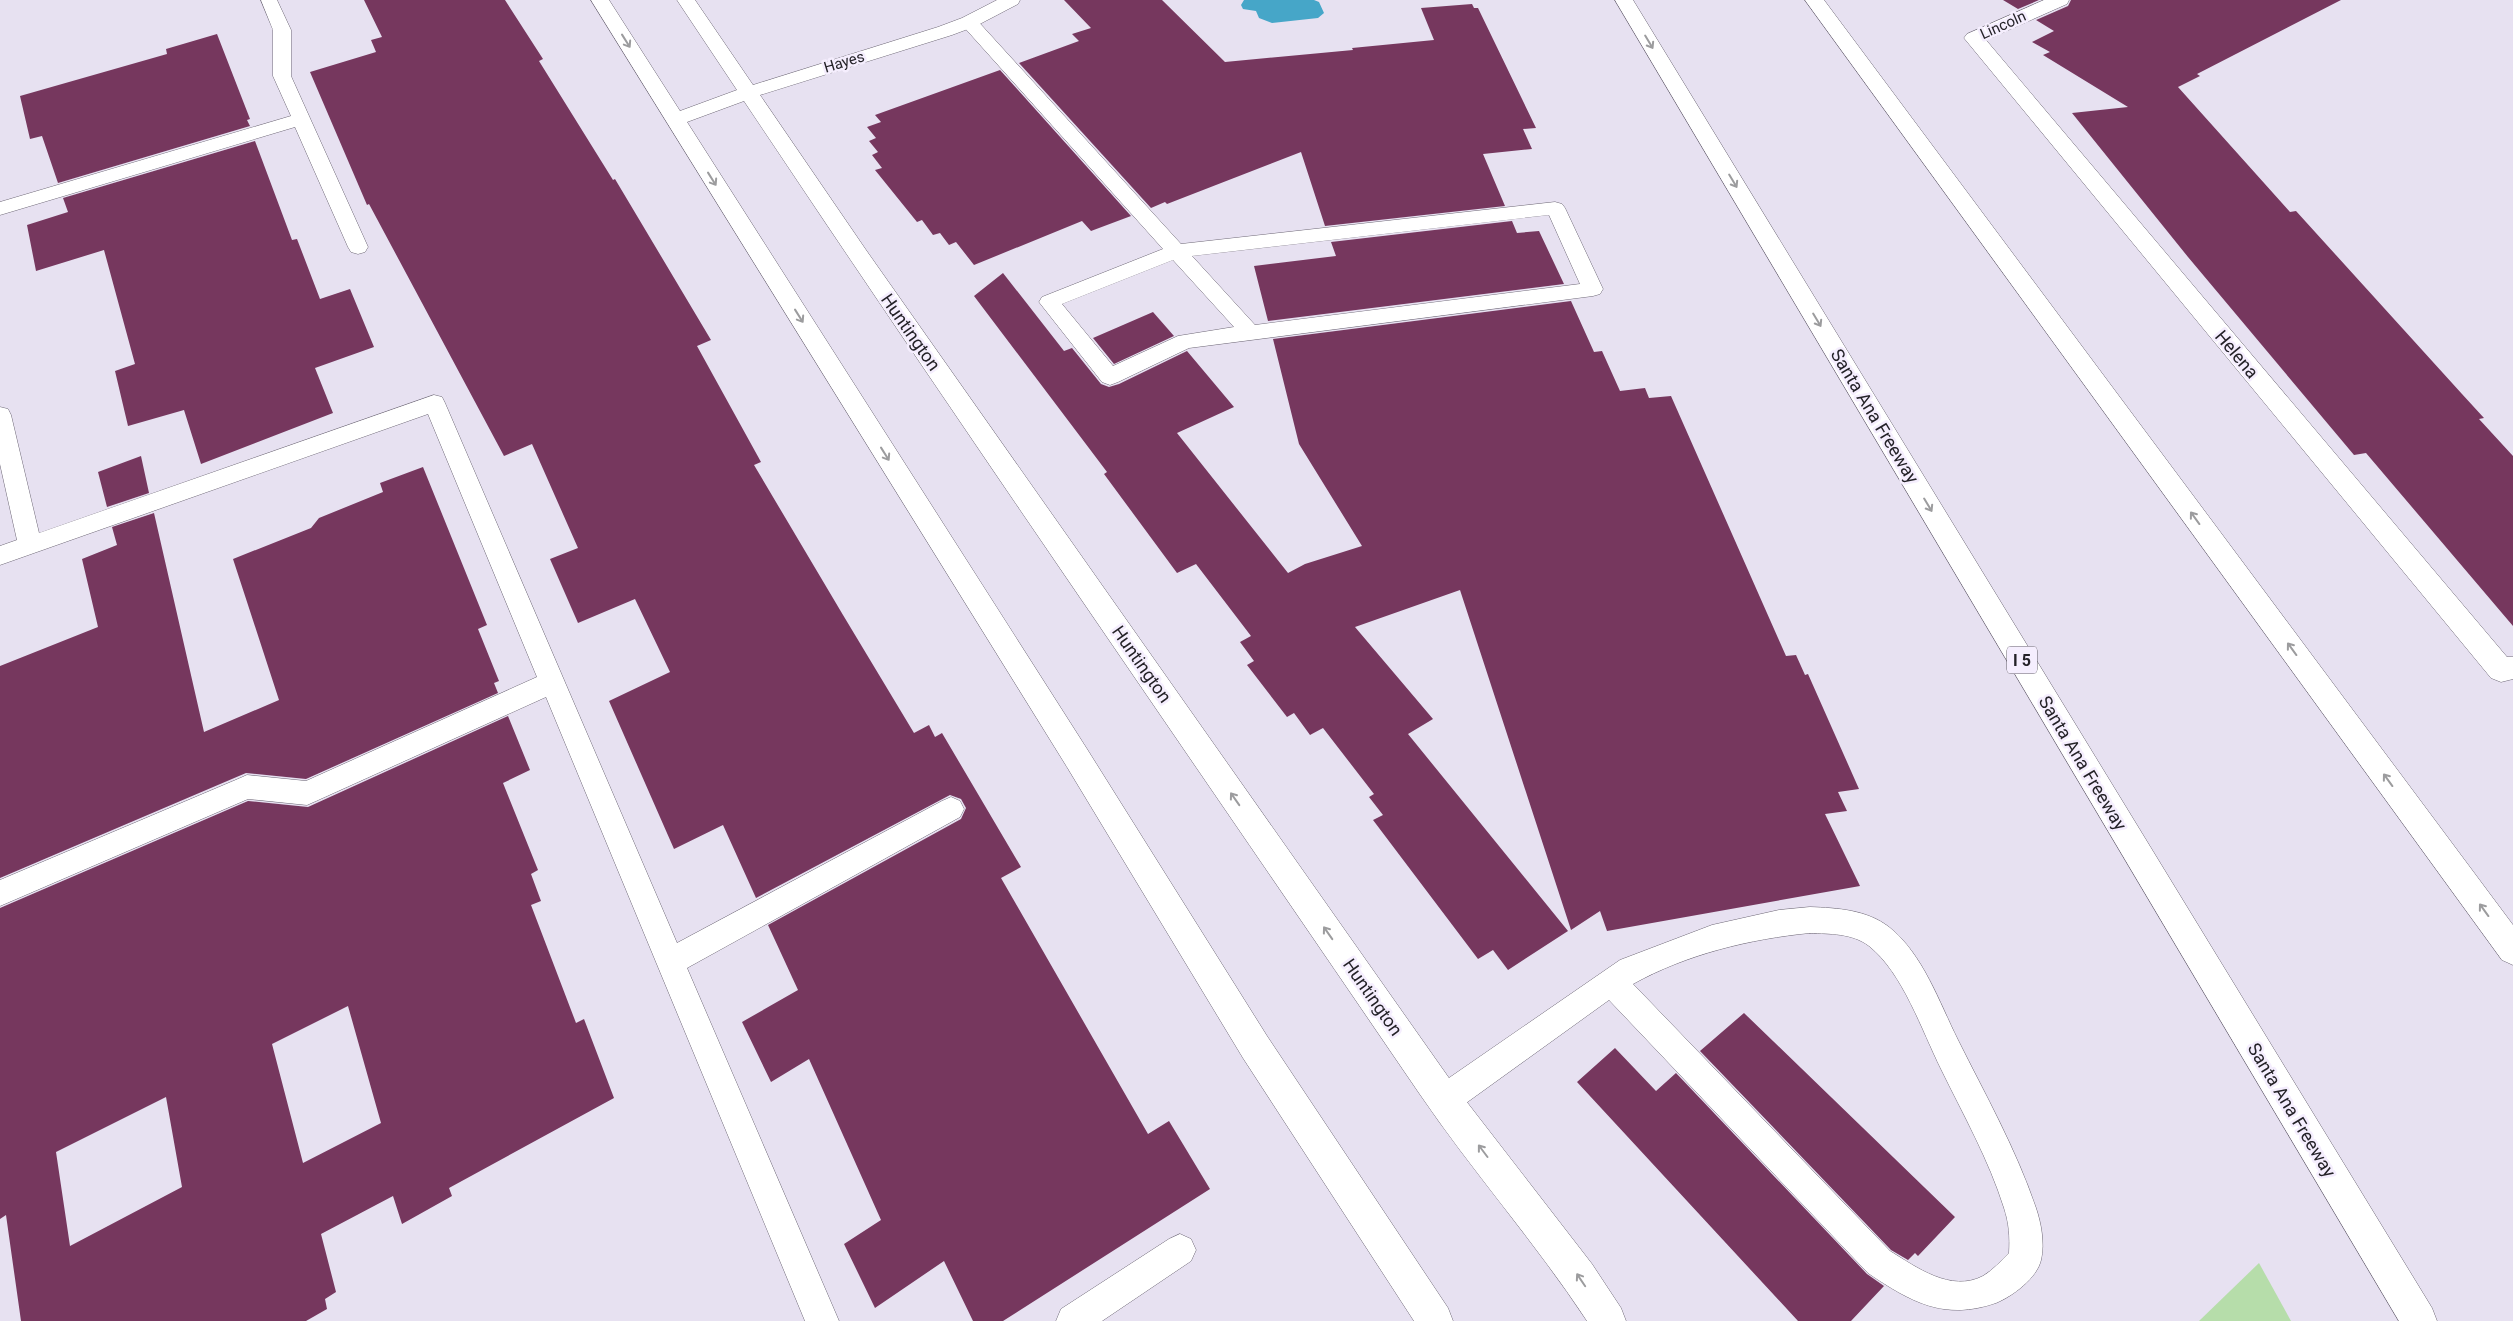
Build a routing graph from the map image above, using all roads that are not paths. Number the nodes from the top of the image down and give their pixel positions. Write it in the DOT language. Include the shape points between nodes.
graph roads {
  1 [pos="269,0"];
  2 [pos="600,0"];
  3 [pos="686,0"];
  4 [pos="1011,0"];
  5 [pos="1624,0"];
  6 [pos="1814,0"];
  7 [pos="2060,0"];
  8 [pos="968,22"];
  9 [pos="1974,38"];
  10 [pos="750,92"];
  11 [pos="300,118"];
  12 [pos="675,120"];
  13 [pos="0,209"];
  14 [pos="358,247"];
  15 [pos="1176,251"];
  16 [pos="1250,332"];
  17 [pos="0,415"];
  18 [pos="30,544"];
  19 [pos="0,556"];
  20 [pos="2507,669"];
  21 [pos="553,682"];
  22 [pos="951,809"];
  23 [pos="0,893"];
  24 [pos="2513,950"];
  25 [pos="670,962"];
  26 [pos="1612,982"];
  27 [pos="1444,1100"];
  28 [pos="1180,1250"];
  29 [pos="1089,1316"];
  30 [pos="822,1321"];
  31 [pos="1435,1321"];
  32 [pos="1608,1321"];
  33 [pos="2419,1321"];
  1 -- 11 [label="lane" via="282,30 282,76"];
  2 -- 12 [label="main road, one-way"];
  3 -- 10 [label="main road, Huntington"];
  4 -- 8 [label="main road, Hayes"];
  5 -- 33 [label="main road, Santa Ana Freeway / I 5, one-way"];
  24 -- 6 [label="main road, one-way"];
  7 -- 9 [label="main road, Lincoln"];
  8 -- 10 [label="main road, Hayes"];
  8 -- 15 [label="lane"];
  9 -- 20 [label="main road, Helena"];
  10 -- 12 [label="main road, Hayes"];
  27 -- 10 [label="main road, Huntington, one-way" via="858,255"];
  11 -- 13 [label="lane"];
  11 -- 14 [label="lane"];
  12 -- 31 [label="main road, one-way" via="1256,1047"];
  15 -- 16 [label="lane"];
  15 -- 16 [label="lane" via="1050,302 1110,377 1185,342"];
  15 -- 16 [label="lane" via="1555,208 1593,289"];
  17 -- 18 [label="lane"];
  18 -- 19 [label="lane"];
  18 -- 21 [label="lane" via="434,403"];
  21 -- 23 [label="lane" via="307,793 247,787"];
  21 -- 25 [label="lane"];
  22 -- 25 [label="lane"];
  25 -- 30 [label="lane"];
  26 -- 26 [label="lane" via="1629,970 1694,945 1759,926 1826,920 1864,926 1876,934 1894,950 1910,975 1994,1144 2020,1208 2026,1234 2025,1260 1993,1288 1961,1299 1922,1290 1879,1262"];
  26 -- 27 [label="lane"];
  32 -- 27 [label="main road, Huntington, one-way" via="1579,1277"];
  28 -- 29 [label="lane"];
}
